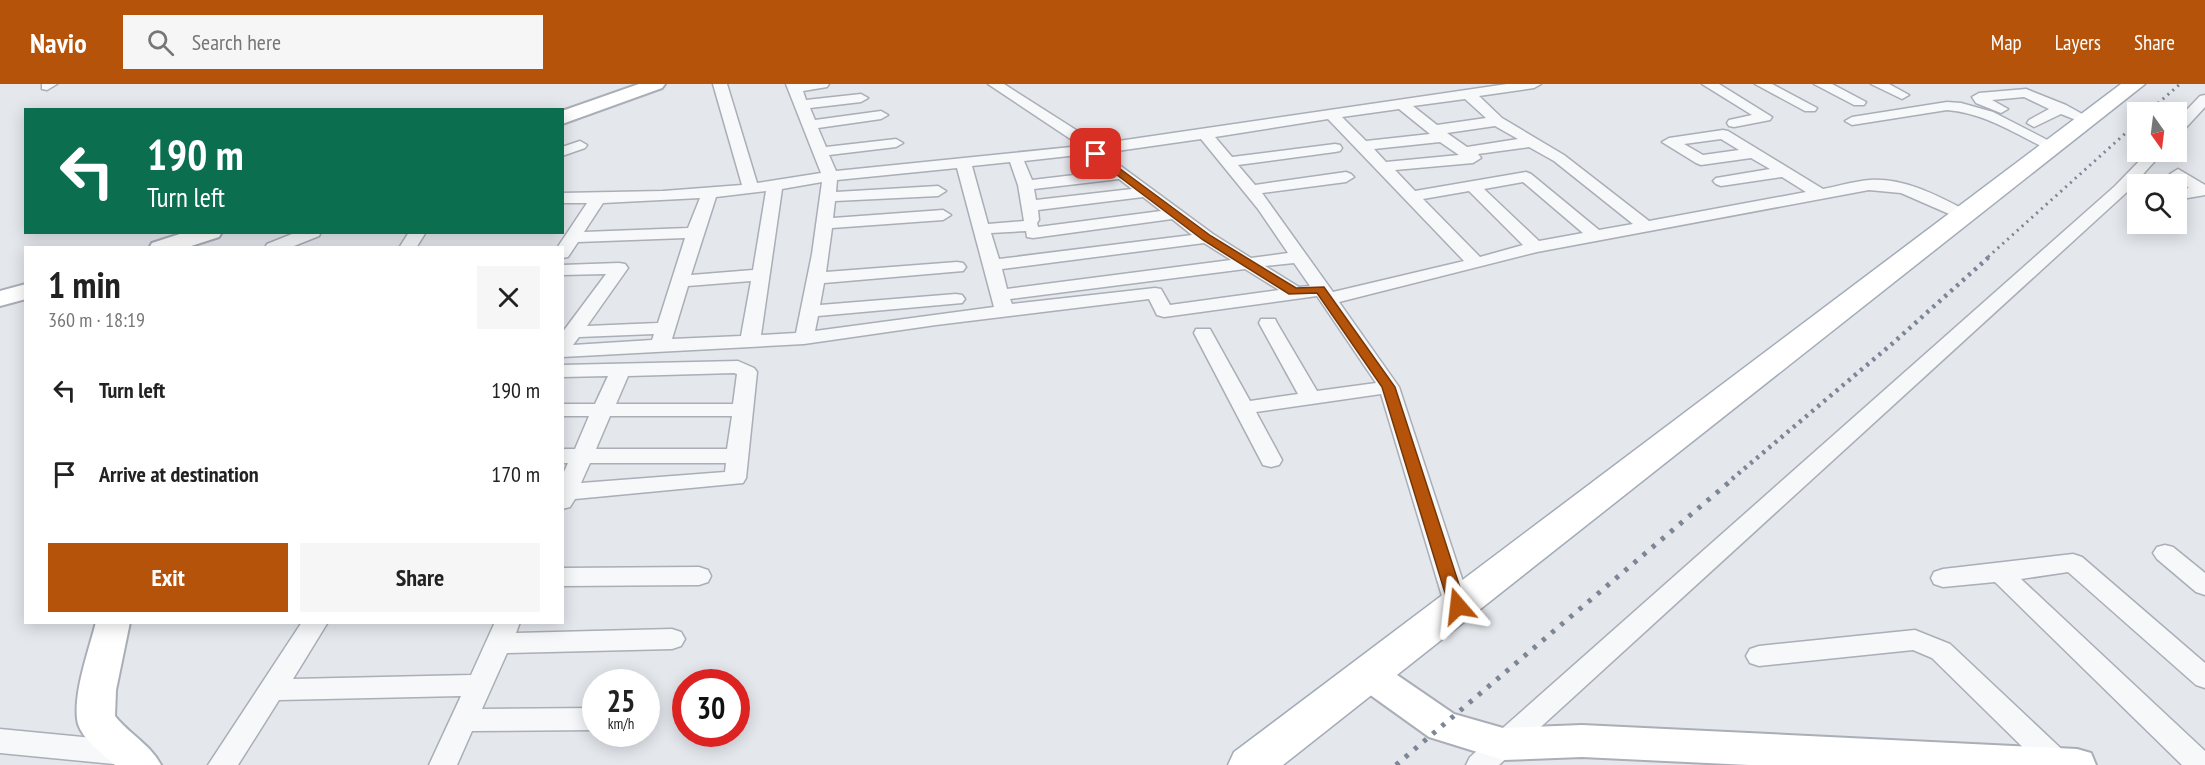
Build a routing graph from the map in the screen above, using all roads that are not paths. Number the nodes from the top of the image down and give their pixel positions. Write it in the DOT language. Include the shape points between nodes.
graph roads {
  1 [pos="656,84"];
  2 [pos="720,84"];
  3 [pos="822,84"];
  4 [pos="995,84"];
  5 [pos="1018,84"];
  6 [pos="1528,84"];
  7 [pos="1762,84"];
  8 [pos="1821,84"];
  9 [pos="1878,84"];
  10 [pos="2134,84"];
  11 [pos="794,86"];
  12 [pos="1709,91"];
  13 [pos="1468,94"];
  14 [pos="1902,95"];
  15 [pos="861,98"];
  16 [pos="2205,99"];
  17 [pos="1859,102"];
  18 [pos="802,105"];
  19 [pos="1403,105"];
  20 [pos="1810,108"];
  21 [pos="881,115"];
  22 [pos="1333,116"];
  23 [pos="564,117"];
  24 [pos="2187,118"];
  25 [pos="1497,121"];
  26 [pos="1852,121"];
  27 [pos="1734,123"];
  28 [pos="811,125"];
  29 [pos="2060,127"];
  30 [pos="1205,134"];
  31 [pos="1439,134"];
  32 [pos="896,142"];
  33 [pos="1530,142"];
  34 [pos="580,145"];
  35 [pos="1363,146"];
  36 [pos="1112,147"];
  37 [pos="1335,148"];
  38 [pos="1092,149"];
  39 [pos="564,151"];
  40 [pos="821,152"];
  41 [pos="1465,152"];
  42 [pos="1753,153"];
  43 [pos="1015,157"];
  44 [pos="963,162"];
  45 [pos="1227,162"];
  46 [pos="1384,167"];
  47 [pos="1784,172"];
  48 [pos="1122,174"];
  49 [pos="830,176"];
  50 [pos="1346,177"];
  51 [pos="2187,180"];
  52 [pos="1721,181"];
  53 [pos="775,185"];
  54 [pos="1026,185"];
  55 [pos="1472,186"];
  56 [pos="752,188"];
  57 [pos="938,190"];
  58 [pos="1251,190"];
  59 [pos="710,192"];
  60 [pos="1148,192"];
  61 [pos="2127,193"];
  62 [pos="2187,193"];
  63 [pos="1821,194"];
  64 [pos="1413,196"];
  65 [pos="828,197"];
  66 [pos="564,198"];
  67 [pos="598,198"];
  68 [pos="1029,206"];
  69 [pos="1176,214"];
  70 [pos="943,215"];
  71 [pos="1963,215"];
  72 [pos="825,224"];
  73 [pos="1647,227"];
  74 [pos="981,229"];
  75 [pos="1032,229"];
  76 [pos="695,233"];
  77 [pos="199,234"];
  78 [pos="308,234"];
  79 [pos="1596,236"];
  80 [pos="573,237"];
  81 [pos="1207,238"];
  82 [pos="166,246"];
  83 [pos="278,246"];
  84 [pos="1535,247"];
  85 [pos="564,250"];
  86 [pos="1297,257"];
  87 [pos="1046,258"];
  88 [pos="1248,263"];
  89 [pos="1476,263"];
  90 [pos="992,265"];
  91 [pos="957,267"];
  92 [pos="564,270"];
  93 [pos="761,276"];
  94 [pos="816,278"];
  95 [pos="681,281"];
  96 [pos="24,292"];
  97 [pos="1294,292"];
  98 [pos="1323,295"];
  99 [pos="0,299"];
  100 [pos="956,299"];
  101 [pos="1002,303"];
  102 [pos="809,311"];
  103 [pos="1268,323"];
  104 [pos="1203,333"];
  105 [pos="663,337"];
  106 [pos="804,338"];
  107 [pos="750,341"];
  108 [pos="566,343"];
  109 [pos="623,370"];
  110 [pos="564,371"];
  111 [pos="1389,387"];
  112 [pos="1311,398"];
  113 [pos="1243,408"];
  114 [pos="564,410"];
  115 [pos="604,410"];
  116 [pos="744,410"];
  117 [pos="573,456"];
  118 [pos="738,456"];
  119 [pos="1271,460"];
  120 [pos="565,497"];
  121 [pos="2165,553"];
  122 [pos="2000,573"];
  123 [pos="699,576"];
  124 [pos="564,577"];
  125 [pos="1943,578"];
  126 [pos="2205,586"];
  127 [pos="1458,606"];
  128 [pos="113,624"];
  129 [pos="315,624"];
  130 [pos="503,633"];
  131 [pos="672,639"];
  132 [pos="1759,656"];
  133 [pos="1368,674"];
  134 [pos="2205,678"];
  135 [pos="479,685"];
  136 [pos="272,690"];
  137 [pos="582,719"];
  138 [pos="463,720"];
  139 [pos="0,741"];
  140 [pos="1491,755"];
  141 [pos="1656,755"];
  142 [pos="135,759"];
  143 [pos="1924,761"];
  144 [pos="222,765"];
  145 [pos="443,765"];
  146 [pos="1250,765"];
  147 [pos="2068,765"];
  148 [pos="2201,765"];
  1 -- 23 [label="street"];
  2 -- 56 [label="street"];
  3 -- 11 [label="street"];
  4 -- 38 [label="street"];
  5 -- 36 [label="street"];
  6 -- 13 [label="street"];
  7 -- 20 [label="street"];
  8 -- 17 [label="street"];
  9 -- 14 [label="street"];
  10 -- 29 [label="main road"];
  11 -- 18 [label="street"];
  12 -- 27 [label="street" via="1730,96 1765,117"];
  13 -- 19 [label="street"];
  13 -- 25 [label="street"];
  15 -- 18 [label="street"];
  16 -- 24 [label="street"];
  18 -- 28 [label="street"];
  19 -- 22 [label="street"];
  19 -- 31 [label="street"];
  21 -- 28 [label="street"];
  22 -- 30 [label="street"];
  22 -- 35 [label="street"];
  25 -- 31 [label="street"];
  25 -- 33 [label="street"];
  26 -- 29 [label="street" via="1960,106"];
  28 -- 40 [label="street"];
  29 -- 71 [label="main road"];
  30 -- 36 [label="street"];
  30 -- 45 [label="street"];
  31 -- 35 [label="street"];
  31 -- 41 [label="street"];
  32 -- 40 [label="street"];
  33 -- 41 [label="street"];
  33 -- 73 [label="street" via="1559,158"];
  34 -- 39 [label="street"];
  35 -- 46 [label="street"];
  36 -- 38 [label="street"];
  37 -- 45 [label="street"];
  38 -- 43 [label="street"];
  38 -- 48 [label="street"];
  40 -- 49 [label="street"];
  41 -- 46 [label="street" via="1473,158"];
  42 -- 47 [label="street"];
  43 -- 44 [label="street"];
  43 -- 54 [label="street"];
  44 -- 49 [label="street"];
  44 -- 74 [label="street"];
  45 -- 58 [label="street"];
  46 -- 64 [label="street"];
  47 -- 52 [label="street"];
  47 -- 63 [label="street"];
  48 -- 54 [label="street"];
  48 -- 60 [label="street"];
  49 -- 53 [label="street"];
  49 -- 65 [label="street"];
  50 -- 58 [label="street"];
  51 -- 62 [label="street" via="2203,191"];
  53 -- 56 [label="street"];
  53 -- 93 [label="street"];
  54 -- 68 [label="street"];
  55 -- 64 [label="street"];
  55 -- 79 [label="street" via="1526,177"];
  55 -- 84 [label="street"];
  56 -- 59 [label="street"];
  57 -- 65 [label="street"];
  58 -- 86 [label="street"];
  59 -- 67 [label="street"];
  59 -- 76 [label="street"];
  60 -- 68 [label="street"];
  60 -- 69 [label="street"];
  61 -- 140 [label="street"];
  63 -- 71 [label="street" via="1889,184"];
  63 -- 73 [label="street"];
  64 -- 89 [label="street"];
  65 -- 72 [label="street"];
  66 -- 67 [label="street"];
  67 -- 80 [label="street"];
  68 -- 75 [label="street"];
  69 -- 75 [label="street"];
  69 -- 81 [label="street"];
  70 -- 72 [label="street"];
  71 -- 127 [label="main road"];
  72 -- 94 [label="street"];
  73 -- 79 [label="street"];
  74 -- 75 [label="street"];
  74 -- 90 [label="street"];
  75 -- 87 [label="street"];
  76 -- 80 [label="street"];
  76 -- 95 [label="street"];
  77 -- 82 [label="street"];
  78 -- 83 [label="street"];
  79 -- 84 [label="street"];
  80 -- 85 [label="street"];
  81 -- 87 [label="street"];
  81 -- 88 [label="street"];
  84 -- 89 [label="street"];
  86 -- 88 [label="street"];
  86 -- 98 [label="street"];
  87 -- 90 [label="street"];
  88 -- 97 [label="street"];
  88 -- 101 [label="street"];
  89 -- 98 [label="street"];
  90 -- 101 [label="street"];
  91 -- 94 [label="street"];
  92 -- 108 [label="street" via="619,268"];
  93 -- 95 [label="street"];
  93 -- 107 [label="street"];
  94 -- 102 [label="street"];
  95 -- 105 [label="street"];
  96 -- 99 [label="street"];
  97 -- 98 [label="street"];
  97 -- 101 [label="street" via="1164,311 1155,293"];
  98 -- 111 [label="street"];
  100 -- 102 [label="street"];
  101 -- 106 [label="street"];
  102 -- 106 [label="street"];
  103 -- 112 [label="street"];
  104 -- 113 [label="street"];
  105 -- 107 [label="street"];
  105 -- 108 [label="street"];
  106 -- 107 [label="street"];
  109 -- 110 [label="street"];
  109 -- 115 [label="street"];
  109 -- 116 [label="street" via="738,367 747,372"];
  111 -- 112 [label="street"];
  111 -- 127 [label="street"];
  112 -- 113 [label="street"];
  113 -- 119 [label="street"];
  114 -- 115 [label="street"];
  115 -- 116 [label="street"];
  115 -- 117 [label="street"];
  116 -- 118 [label="street"];
  117 -- 118 [label="street"];
  117 -- 120 [label="street"];
  118 -- 120 [label="street" via="735,478"];
  121 -- 126 [label="street"];
  122 -- 125 [label="street"];
  122 -- 134 [label="street" via="2073,563"];
  122 -- 148 [label="street"];
  123 -- 124 [label="street"];
  127 -- 133 [label="main road"];
  128 -- 142 [label="street" via="98,690 96,720"];
  129 -- 136 [label="street"];
  130 -- 131 [label="street"];
  130 -- 135 [label="street"];
  132 -- 147 [label="street" via="1915,640 1927,643 1941,651"];
  133 -- 140 [label="street"];
  133 -- 146 [label="main road"];
  135 -- 136 [label="street"];
  135 -- 138 [label="street"];
  136 -- 144 [label="street"];
  137 -- 138 [label="street"];
  138 -- 145 [label="street"];
  139 -- 142 [label="street"];
  140 -- 141 [label="street" via="1582,741"];
  141 -- 143 [label="street"];
  143 -- 147 [label="street"];
}
